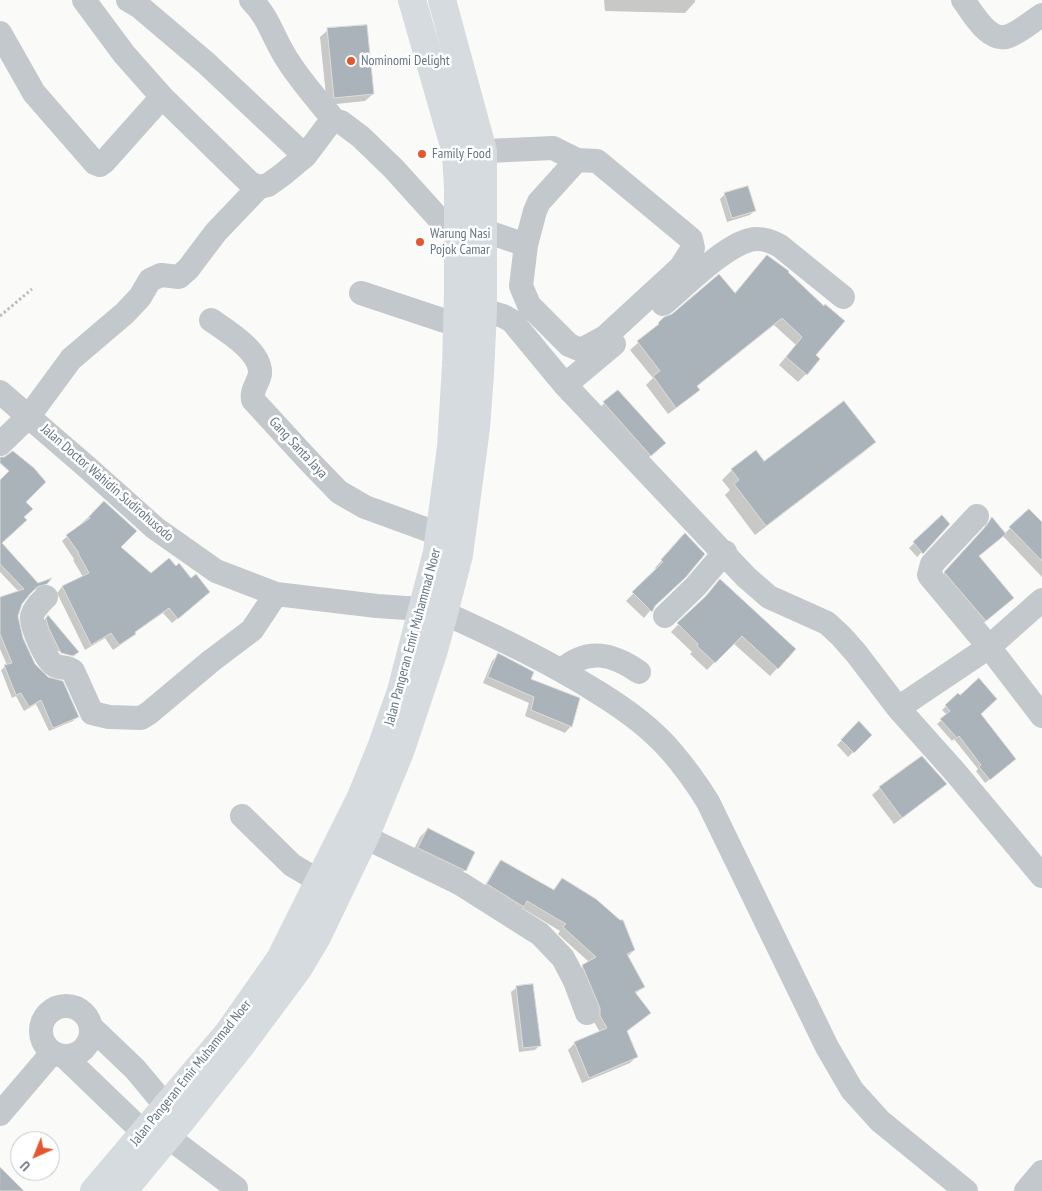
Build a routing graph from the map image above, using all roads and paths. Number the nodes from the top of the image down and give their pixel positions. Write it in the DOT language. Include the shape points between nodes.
graph roads {
  1 [pos="128,0"];
  2 [pos="251,0"];
  3 [pos="412,0"];
  4 [pos="442,0"];
  5 [pos="963,0"];
  6 [pos="97,4"];
  7 [pos="1042,15"];
  8 [pos="0,34"];
  9 [pos="162,97"];
  10 [pos="335,122"];
  11 [pos="483,151"];
  12 [pos="456,153"];
  13 [pos="305,156"];
  14 [pos="577,160"];
  15 [pos="259,187"];
  16 [pos="470,227"];
  17 [pos="526,245"];
  18 [pos="32,289"];
  19 [pos="361,293"];
  20 [pos="842,296"];
  21 [pos="483,310"];
  22 [pos="0,316"];
  23 [pos="211,320"];
  24 [pos="457,325"];
  25 [pos="468,353"];
  26 [pos="565,385"];
  27 [pos="0,392"];
  28 [pos="29,416"];
  29 [pos="0,444"];
  30 [pos="977,516"];
  31 [pos="445,547"];
  32 [pos="725,552"];
  33 [pos="276,594"];
  34 [pos="46,597"];
  35 [pos="1042,600"];
  36 [pos="433,611"];
  37 [pos="666,616"];
  38 [pos="989,647"];
  39 [pos="562,670"];
  40 [pos="639,672"];
  41 [pos="898,708"];
  42 [pos="1042,716"];
  43 [pos="391,748"];
  44 [pos="242,816"];
  45 [pos="365,837"];
  46 [pos="1042,876"];
  47 [pos="319,881"];
  48 [pos="307,932"];
  49 [pos="587,1013"];
  50 [pos="92,1027"];
  51 [pos="58,1055"];
  52 [pos="0,1114"];
  53 [pos="165,1124"];
  54 [pos="1042,1172"];
  55 [pos="236,1188"];
  56 [pos="94,1191"];
  57 [pos="123,1191"];
  58 [pos="966,1191"];
  59 [pos="1026,1191"];
  1 -- 13 [label="street" via="206,63"];
  2 -- 10 [label="street" via="273,30 294,70"];
  3 -- 12 [label="main road, Jalan Pangeran Emir Muhammad Noer"];
  4 -- 11 [label="main road, Jalan Pangeran Emir Muhammad Noer"];
  5 -- 7 [label="street" via="988,32 998,38 1008,37"];
  6 -- 9 [label="street" via="124,54"];
  8 -- 9 [label="street" via="34,93 100,165"];
  9 -- 15 [label="street" via="250,183"];
  10 -- 13 [label="street" via="329,124"];
  10 -- 16 [label="street" via="341,122 361,137 441,221"];
  11 -- 12 [label="street"];
  11 -- 14 [label="street" via="553,148"];
  11 -- 16 [label="main road, Jalan Pangeran Emir Muhammad Noer"];
  12 -- 16 [label="main road, Jalan Pangeran Emir Muhammad Noer"];
  13 -- 15 [label="street" via="268,185"];
  14 -- 17 [label="street" via="539,202"];
  14 -- 17 [label="street" via="597,161 616,174 691,239 693,248 681,267 605,337 582,350 570,345 529,305 521,286"];
  15 -- 28 [label="street" via="179,277 161,275 150,280 130,308 71,359"];
  16 -- 17 [label="street"];
  16 -- 21 [label="main road, Jalan Pangeran Emir Muhammad Noer"];
  16 -- 24 [label="main road, Jalan Pangeran Emir Muhammad Noer"];
  18 -- 22 [label="path"];
  19 -- 24 [label="street"];
  20 -- 26 [label="street" via="780,246 771,241 750,240 730,248"];
  21 -- 25 [label="main road, Jalan Pangeran Emir Muhammad Noer"];
  21 -- 26 [label="street" via="512,321"];
  23 -- 31 [label="street, Gang Santa Jaya" via="240,339 255,359 260,373 253,400 339,492"];
  24 -- 25 [label="main road, Jalan Pangeran Emir Muhammad Noer"];
  25 -- 31 [label="main road, Jalan Pangeran Emir Muhammad Noer" via="476,428"];
  26 -- 32 [label="street"];
  27 -- 28 [label="street, Jalan Doctor Wahidin Sudirohusodo"];
  28 -- 29 [label="street"];
  28 -- 33 [label="street, Jalan Doctor Wahidin Sudirohusodo" via="155,528 216,571"];
  30 -- 38 [label="street" via="932,564 929,575"];
  31 -- 36 [label="main road, Jalan Pangeran Emir Muhammad Noer"];
  32 -- 37 [label="street"];
  32 -- 41 [label="street" via="769,597 834,629"];
  33 -- 34 [label="street" via="252,630 142,718 92,713 73,671 52,663 31,618"];
  33 -- 36 [label="street, Jalan Doctor Wahidin Sudirohusodo"];
  35 -- 38 [label="street"];
  36 -- 39 [label="street" via="502,639"];
  36 -- 43 [label="main road, Jalan Pangeran Emir Muhammad Noer" via="434,650"];
  38 -- 41 [label="street"];
  38 -- 42 [label="street"];
  39 -- 40 [label="street" via="572,661 599,655 627,664"];
  39 -- 58 [label="street" via="629,712 670,749 698,785 827,1047 852,1090 880,1121"];
  41 -- 46 [label="street"];
  43 -- 45 [label="main road, Jalan Pangeran Emir Muhammad Noer"];
  43 -- 47 [label="main road, Jalan Pangeran Emir Muhammad Noer" via="361,797"];
  44 -- 47 [label="street" via="292,865"];
  45 -- 48 [label="main road, Jalan Pangeran Emir Muhammad Noer"];
  45 -- 49 [label="street" via="461,884 540,934 563,958"];
  47 -- 48 [label="main road, Jalan Pangeran Emir Muhammad Noer"];
  48 -- 53 [label="main road, Jalan Pangeran Emir Muhammad Noer" via="298,969 269,993"];
  50 -- 51 [label="street" via="91,1039 85,1048 76,1055"];
  50 -- 51 [label="street" via="86,1014 73,1006 58,1006 46,1014 40,1027 42,1042"];
  50 -- 53 [label="street" via="135,1069"];
  51 -- 52 [label="street"];
  51 -- 53 [label="street"];
  53 -- 55 [label="street"];
  53 -- 56 [label="main road, Jalan Pangeran Emir Muhammad Noer"];
  53 -- 57 [label="main road, Jalan Pangeran Emir Muhammad Noer"];
  54 -- 59 [label="street"];
}
